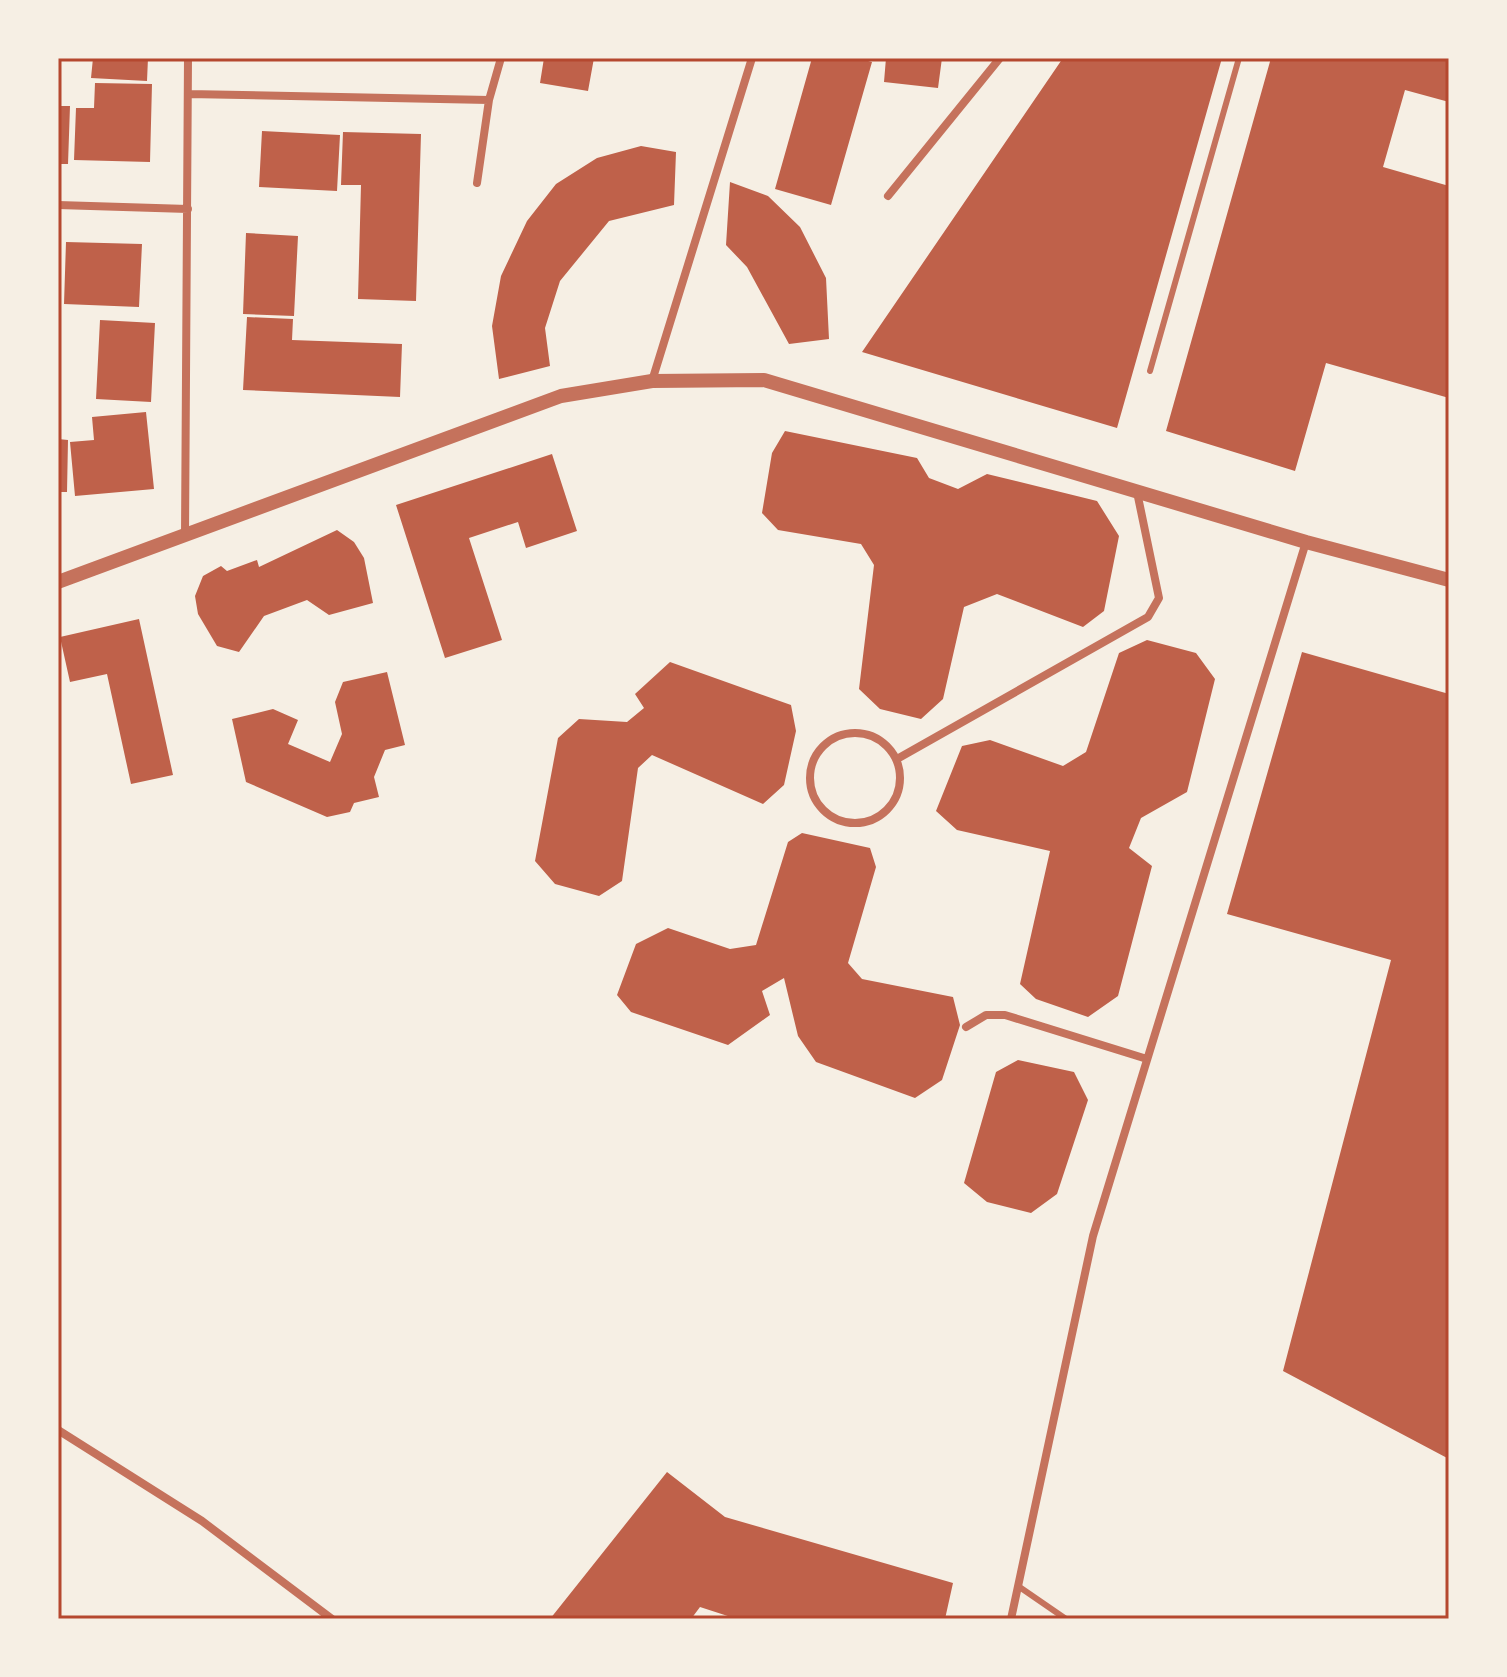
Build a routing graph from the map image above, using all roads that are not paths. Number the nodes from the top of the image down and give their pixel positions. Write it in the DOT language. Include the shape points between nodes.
graph roads {
  1 [pos="188,58"];
  2 [pos="501,58"];
  3 [pos="752,58"];
  4 [pos="1000,58"];
  5 [pos="1239,58"];
  6 [pos="188,94"];
  7 [pos="489,100"];
  8 [pos="477,183"];
  9 [pos="888,196"];
  10 [pos="58,205"];
  11 [pos="188,209"];
  12 [pos="1150,371"];
  13 [pos="652,381"];
  14 [pos="1137,492"];
  15 [pos="185,536"];
  16 [pos="1306,542"];
  17 [pos="1449,580"];
  18 [pos="58,582"];
  19 [pos="897,759"];
  20 [pos="966,1027"];
  21 [pos="1147,1059"];
  22 [pos="58,1430"];
  23 [pos="1018,1586"];
  24 [pos="332,1619"];
  25 [pos="1011,1619"];
  26 [pos="1066,1619"];
  1 -- 6 [label="street"];
  2 -- 7 [label="street"];
  3 -- 13 [label="street"];
  4 -- 9 [label="street"];
  5 -- 12 [label="lane"];
  6 -- 7 [label="street"];
  6 -- 11 [label="street"];
  7 -- 8 [label="street"];
  10 -- 11 [label="street"];
  11 -- 15 [label="street"];
  13 -- 14 [label="street" via="764,380"];
  13 -- 15 [label="street" via="561,396"];
  14 -- 16 [label="street"];
  14 -- 19 [label="street" via="1159,598 1148,617"];
  15 -- 18 [label="street"];
  16 -- 17 [label="street"];
  16 -- 21 [label="street"];
  19 -- 19 [label="street" via="875,737 860,732 829,740 811,766 813,797 835,820 867,823 892,805 901,774"];
  20 -- 21 [label="street" via="986,1015 1005,1015"];
  21 -- 23 [label="street" via="1093,1236"];
  22 -- 24 [label="street" via="202,1521"];
  23 -- 25 [label="street"];
  23 -- 26 [label="lane"];
}
